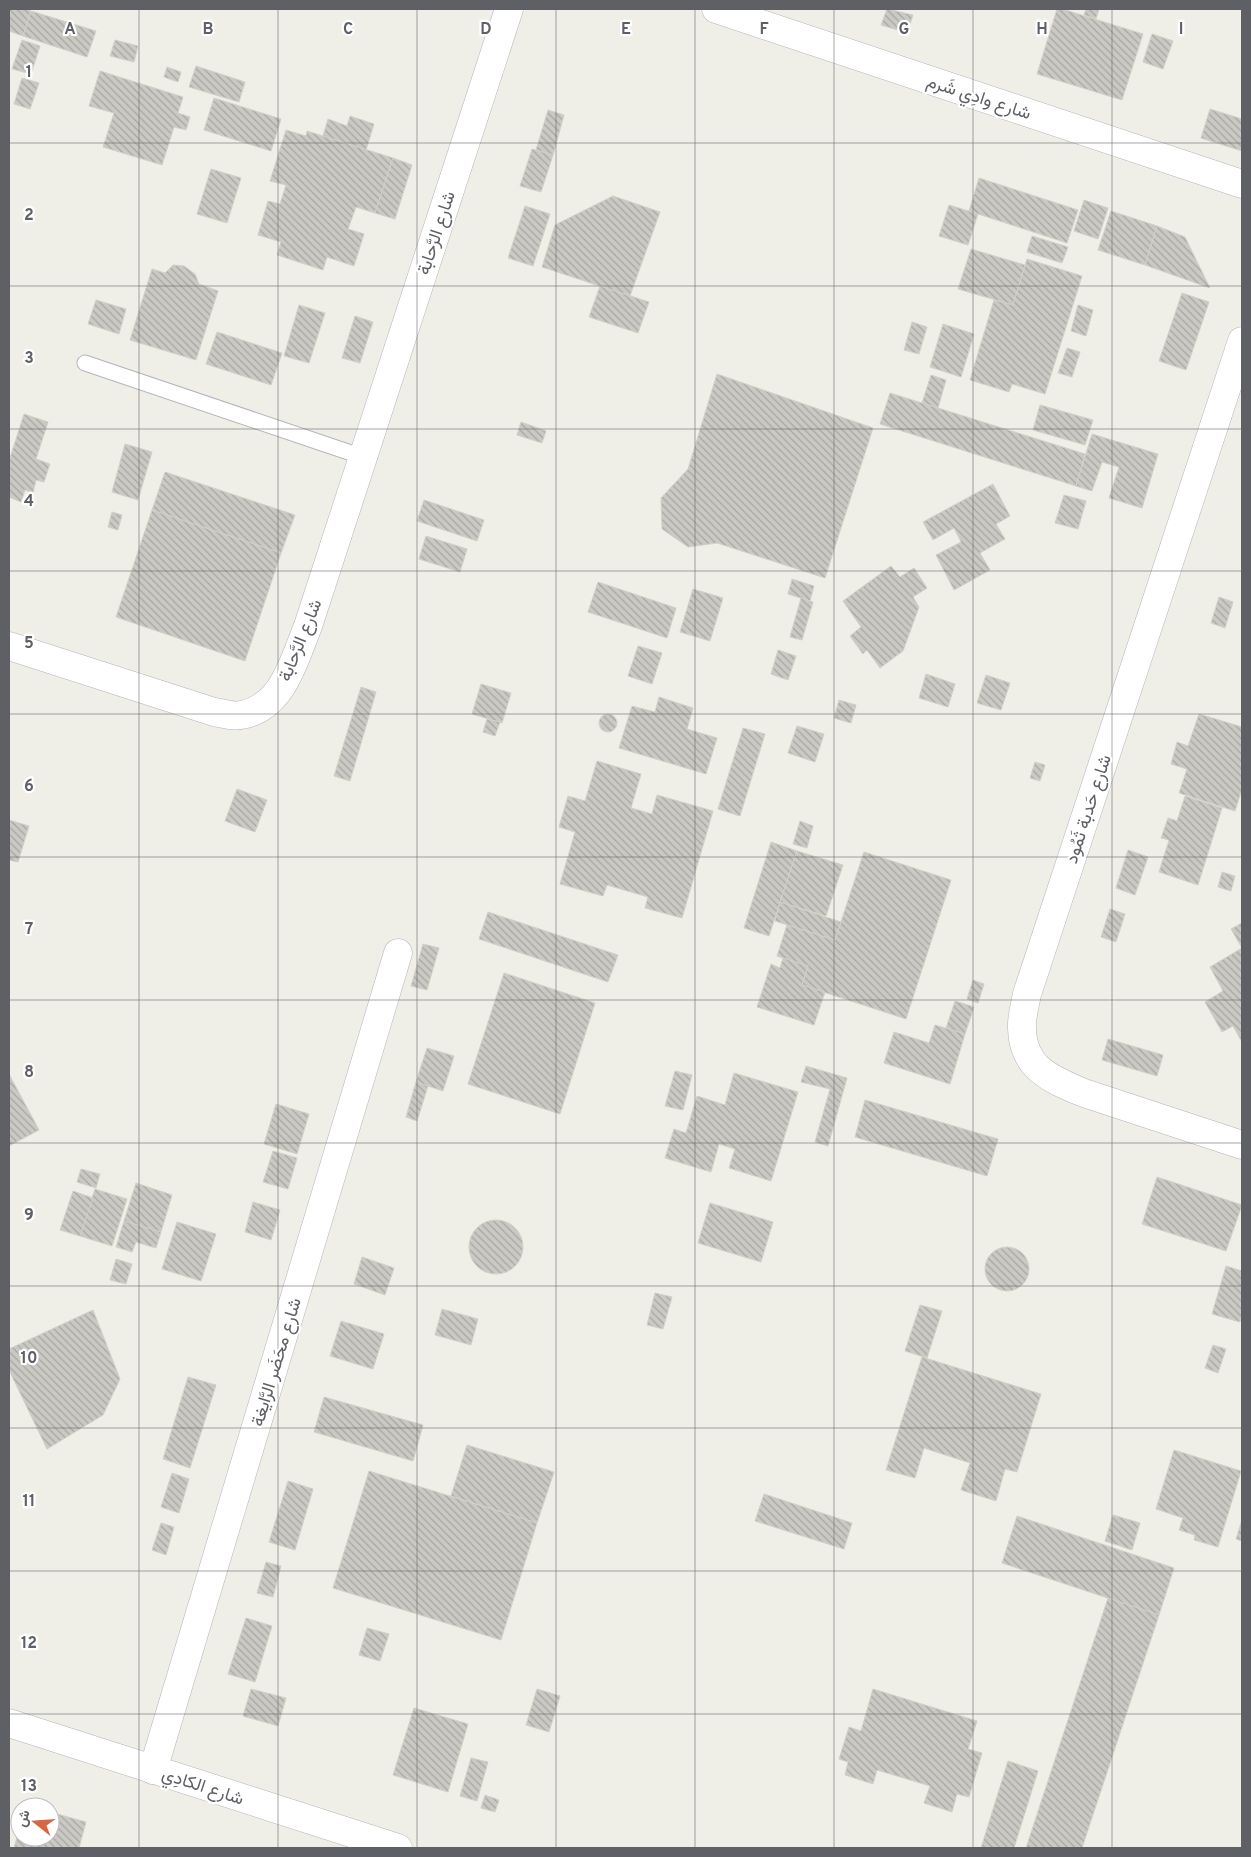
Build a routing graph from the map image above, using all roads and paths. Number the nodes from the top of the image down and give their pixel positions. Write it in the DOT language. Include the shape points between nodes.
graph roads {
  1 [pos="509,9"];
  2 [pos="716,9"];
  3 [pos="1242,184"];
  4 [pos="1242,340"];
  5 [pos="85,363"];
  6 [pos="363,457"];
  7 [pos="9,646"];
  8 [pos="398,953"];
  9 [pos="1242,1145"];
  10 [pos="9,1723"];
  11 [pos="153,1770"];
  12 [pos="398,1848"];
  1 -- 6 [label="street, شارع الرَّحابة"];
  2 -- 3 [label="street, شارع وادِي شَرم"];
  4 -- 9 [label="street, شارع حَدبة ثَمُود" via="1027,994 1022,1029 1026,1053 1038,1070 1060,1083"];
  5 -- 6 [label="lane"];
  6 -- 7 [label="street, شارع الرَّحابة" via="295,658 284,684 259,710 240,716 214,712"];
  8 -- 11 [label="street, شارع محَضَر الرَّايغة"];
  10 -- 11 [label="street, شارع الكادِي"];
  11 -- 12 [label="street, شارع الكادِي"];
}
